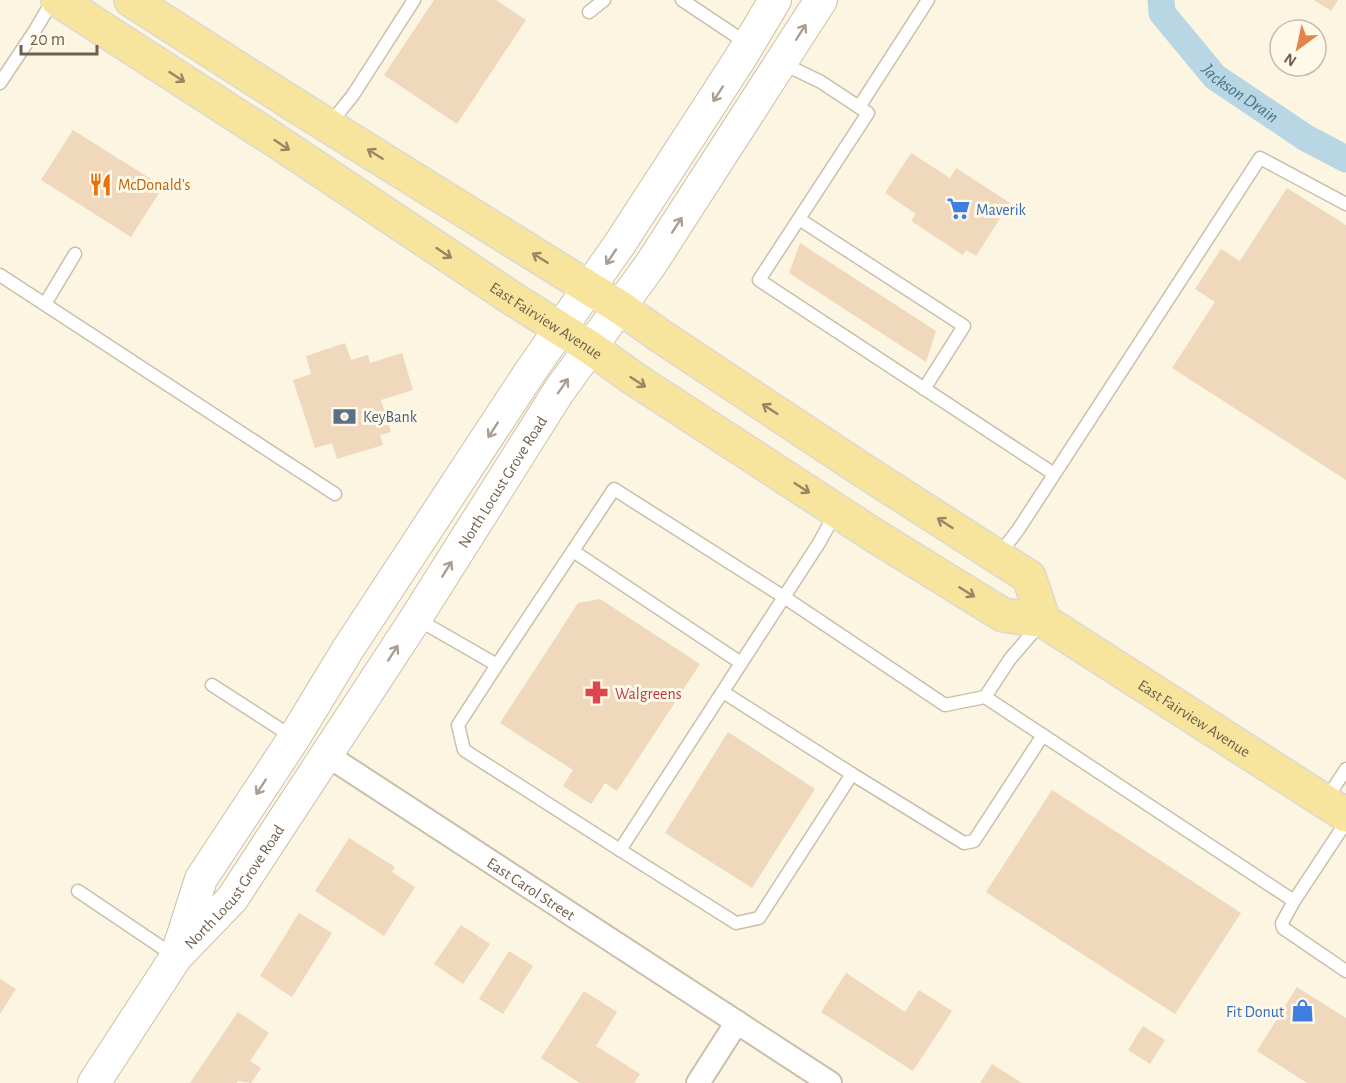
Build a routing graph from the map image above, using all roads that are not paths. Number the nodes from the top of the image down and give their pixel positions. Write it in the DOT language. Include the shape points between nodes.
graph roads {
  1 [pos="53,0"];
  2 [pos="57,0"];
  3 [pos="131,0"];
  4 [pos="414,0"];
  5 [pos="604,0"];
  6 [pos="682,0"];
  7 [pos="775,0"];
  8 [pos="821,0"];
  9 [pos="928,0"];
  10 [pos="590,12"];
  11 [pos="749,44"];
  12 [pos="782,63"];
  13 [pos="0,83"];
  14 [pos="859,106"];
  15 [pos="328,126"];
  16 [pos="1346,204"];
  17 [pos="799,219"];
  18 [pos="75,254"];
  19 [pos="0,275"];
  20 [pos="590,289"];
  21 [pos="45,304"];
  22 [pos="621,308"];
  23 [pos="560,328"];
  24 [pos="591,348"];
  25 [pos="924,388"];
  26 [pos="1054,474"];
  27 [pos="335,494"];
  28 [pos="837,511"];
  29 [pos="573,551"];
  30 [pos="997,557"];
  31 [pos="386,593"];
  32 [pos="783,597"];
  33 [pos="416,618"];
  34 [pos="1044,621"];
  35 [pos="741,663"];
  36 [pos="497,665"];
  37 [pos="212,685"];
  38 [pos="723,692"];
  39 [pos="985,697"];
  40 [pos="1043,735"];
  41 [pos="294,738"];
  42 [pos="327,755"];
  43 [pos="1346,770"];
  44 [pos="852,774"];
  45 [pos="1339,813"];
  46 [pos="620,850"];
  47 [pos="201,879"];
  48 [pos="78,891"];
  49 [pos="1294,900"];
  50 [pos="176,957"];
  51 [pos="1346,971"];
  52 [pos="737,1022"];
  53 [pos="94,1083"];
  54 [pos="698,1083"];
  55 [pos="831,1083"];
  1 -- 13 [label="lane"];
  2 -- 23 [label="main road, East Fairview Avenue, one-way"];
  3 -- 15 [label="main road"];
  4 -- 15 [label="lane" via="353,95"];
  5 -- 10 [label="lane"];
  6 -- 11 [label="lane"];
  7 -- 11 [label="main road, North Locust Grove Road"];
  12 -- 8 [label="main road, North Locust Grove Road, one-way"];
  9 -- 14 [label="lane"];
  11 -- 20 [label="main road, North Locust Grove Road, one-way"];
  12 -- 14 [label="lane"];
  22 -- 12 [label="main road, North Locust Grove Road, one-way"];
  14 -- 17 [label="lane" via="868,113"];
  20 -- 15 [label="main road, one-way"];
  16 -- 26 [label="lane" via="1260,158"];
  17 -- 25 [label="lane" via="759,280"];
  17 -- 25 [label="lane" via="964,326"];
  18 -- 21 [label="lane"];
  19 -- 21 [label="lane"];
  20 -- 22 [label="main road"];
  20 -- 23 [label="main road, North Locust Grove Road"];
  21 -- 27 [label="lane"];
  22 -- 24 [label="main road, North Locust Grove Road"];
  30 -- 22 [label="main road, one-way"];
  23 -- 24 [label="main road, East Fairview Avenue"];
  23 -- 31 [label="main road, North Locust Grove Road, one-way"];
  24 -- 28 [label="main road, East Fairview Avenue, one-way"];
  33 -- 24 [label="main road, North Locust Grove Road, one-way" via="559,391"];
  25 -- 26 [label="lane"];
  26 -- 30 [label="lane"];
  28 -- 32 [label="lane"];
  28 -- 34 [label="main road, East Fairview Avenue, one-way" via="1003,615"];
  29 -- 32 [label="lane" via="614,489"];
  29 -- 35 [label="lane"];
  29 -- 36 [label="lane"];
  30 -- 34 [label="main road" via="1029,577"];
  31 -- 41 [label="main road, North Locust Grove Road"];
  31 -- 42 [label="main road" via="379,638 322,728"];
  32 -- 35 [label="lane"];
  32 -- 39 [label="lane" via="945,705"];
  33 -- 36 [label="lane"];
  42 -- 33 [label="main road, North Locust Grove Road, one-way"];
  34 -- 39 [label="lane" via="1010,659"];
  34 -- 45 [label="main road, East Fairview Avenue"];
  35 -- 38 [label="lane"];
  36 -- 46 [label="lane" via="458,725 464,750"];
  37 -- 41 [label="lane"];
  38 -- 44 [label="lane"];
  38 -- 46 [label="lane"];
  39 -- 40 [label="lane"];
  40 -- 44 [label="lane" via="974,841 964,843"];
  40 -- 49 [label="lane"];
  41 -- 47 [label="main road, North Locust Grove Road, one-way"];
  42 -- 47 [label="main road" via="291,779 227,878"];
  42 -- 50 [label="main road, North Locust Grove Road" via="232,899"];
  42 -- 52 [label="street, East Carol Street"];
  43 -- 45 [label="lane"];
  44 -- 46 [label="lane" via="759,918 736,923"];
  45 -- 49 [label="lane"];
  47 -- 50 [label="main road, North Locust Grove Road"];
  48 -- 50 [label="lane"];
  49 -- 51 [label="lane" via="1282,928"];
  50 -- 53 [label="main road, North Locust Grove Road"];
  52 -- 54 [label="street"];
  52 -- 55 [label="street, East Carol Street"];
}
